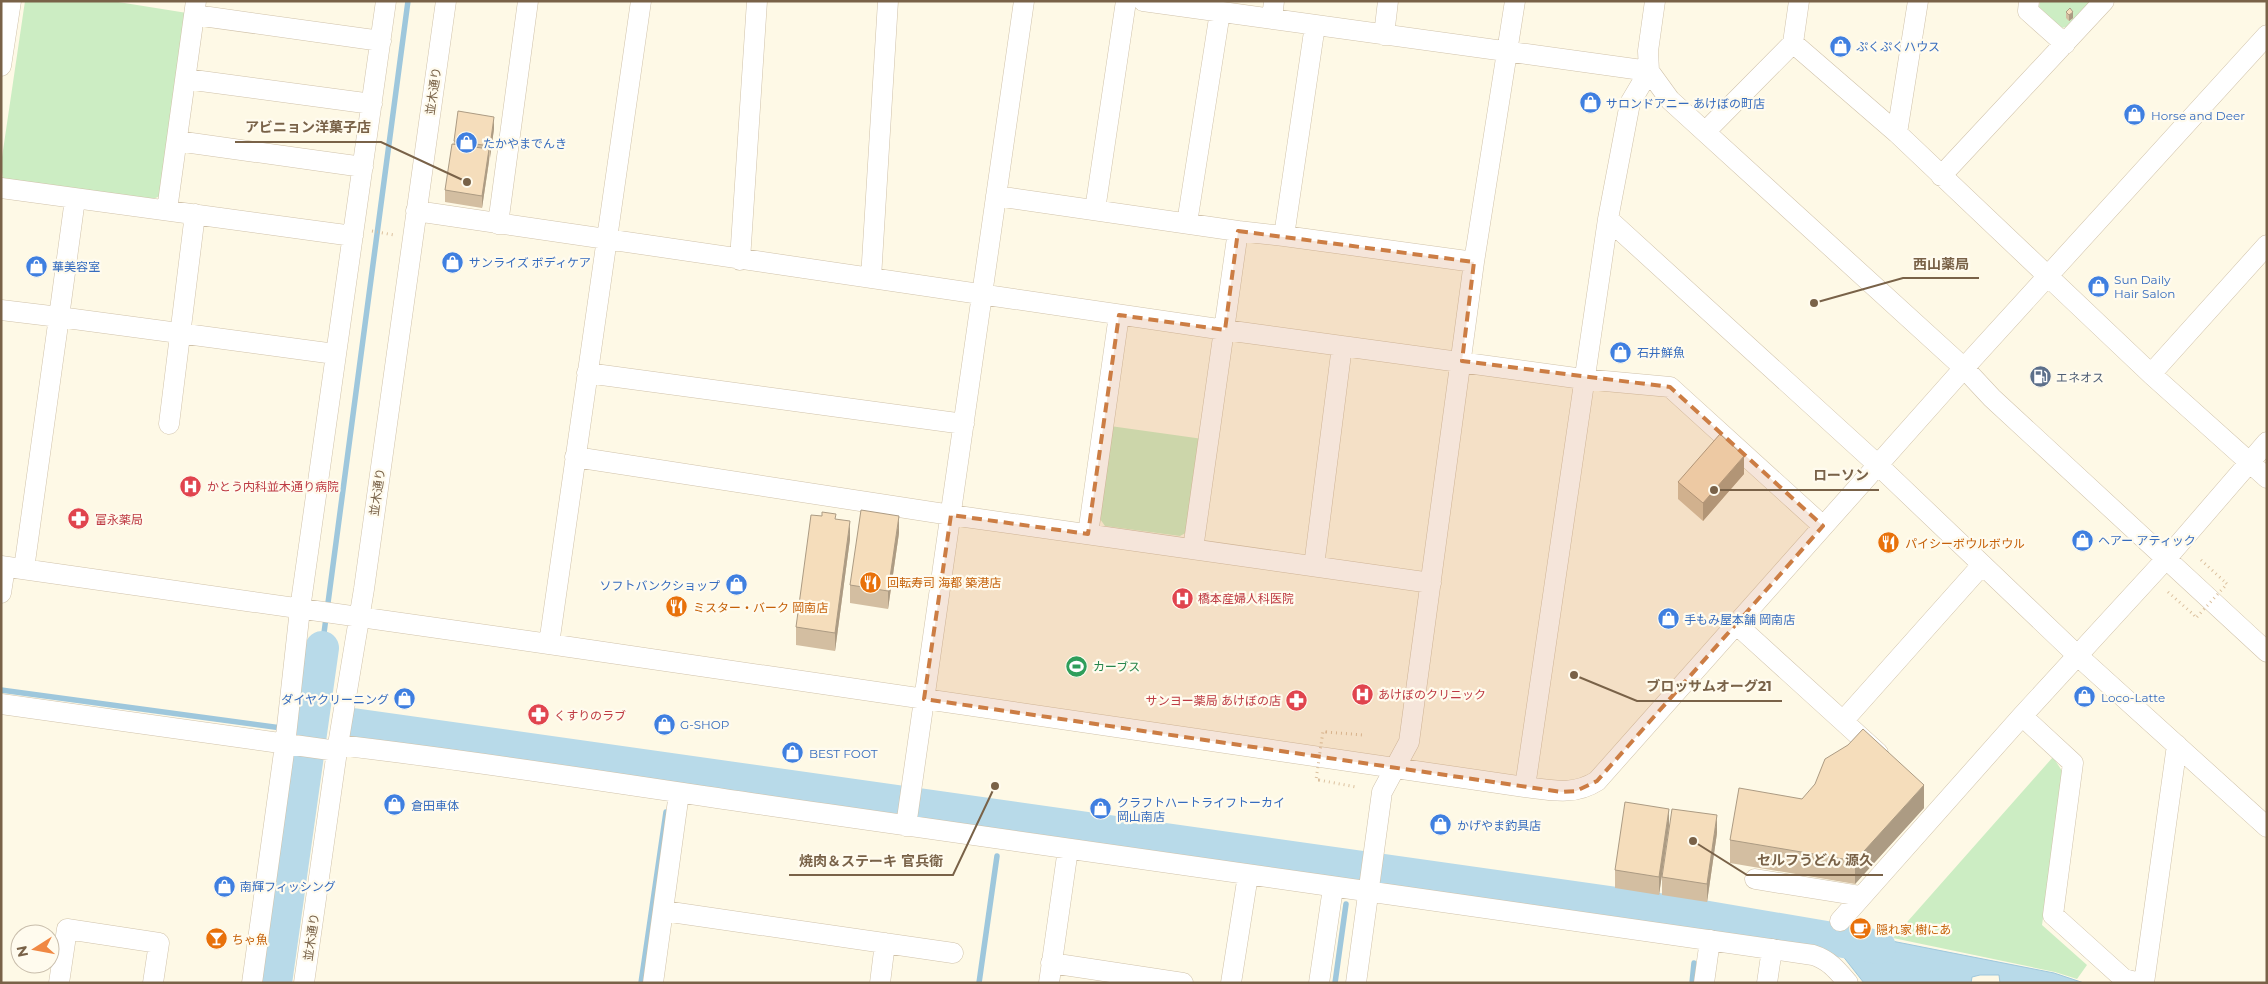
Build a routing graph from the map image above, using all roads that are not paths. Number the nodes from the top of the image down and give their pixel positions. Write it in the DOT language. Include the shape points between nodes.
graph roads {
  1 [pos="386,1"];
  2 [pos="446,1"];
  3 [pos="528,1"];
  4 [pos="641,1"];
  5 [pos="757,1"];
  6 [pos="888,1"];
  7 [pos="1024,1"];
  8 [pos="1126,1"];
  9 [pos="1388,1"];
  10 [pos="1515,1"];
  11 [pos="1655,1"];
  12 [pos="1799,1"];
  13 [pos="1918,1"];
  14 [pos="2029,1"];
  15 [pos="2104,1"];
  16 [pos="7,2"];
  17 [pos="1147,2"];
  18 [pos="195,8"];
  19 [pos="1273,10"];
  20 [pos="1220,12"];
  21 [pos="1315,25"];
  22 [pos="1384,35"];
  23 [pos="2267,35"];
  24 [pos="381,41"];
  25 [pos="1793,43"];
  26 [pos="2065,44"];
  27 [pos="1508,52"];
  28 [pos="1,66"];
  29 [pos="1649,71"];
  30 [pos="186,79"];
  31 [pos="372,104"];
  32 [pos="1706,131"];
  33 [pos="1898,133"];
  34 [pos="177,141"];
  35 [pos="363,167"];
  36 [pos="1941,176"];
  37 [pos="1,188"];
  38 [pos="996,196"];
  39 [pos="75,199"];
  40 [pos="167,210"];
  41 [pos="1095,210"];
  42 [pos="416,211"];
  43 [pos="195,214"];
  44 [pos="1608,219"];
  45 [pos="1187,223"];
  46 [pos="498,224"];
  47 [pos="1238,231"];
  48 [pos="360,233"];
  49 [pos="1284,236"];
  50 [pos="606,241"];
  51 [pos="2267,245"];
  52 [pos="740,260"];
  53 [pos="1474,262"];
  54 [pos="2048,276"];
  55 [pos="871,278"];
  56 [pos="982,294"];
  57 [pos="1,310"];
  58 [pos="1119,315"];
  59 [pos="59,317"];
  60 [pos="1225,330"];
  61 [pos="180,333"];
  62 [pos="1342,346"];
  63 [pos="335,354"];
  64 [pos="1462,361"];
  65 [pos="1964,368"];
  66 [pos="587,373"];
  67 [pos="2151,374"];
  68 [pos="1583,379"];
  69 [pos="169,424"];
  70 [pos="964,424"];
  71 [pos="2267,442"];
  72 [pos="575,457"];
  73 [pos="2249,461"];
  74 [pos="1878,466"];
  75 [pos="2267,478"];
  76 [pos="952,515"];
  77 [pos="1823,526"];
  78 [pos="1088,534"];
  79 [pos="1192,549"];
  80 [pos="2166,559"];
  81 [pos="1982,565"];
  82 [pos="1314,566"];
  83 [pos="10,567"];
  84 [pos="1431,583"];
  85 [pos="1,593"];
  86 [pos="306,610"];
  87 [pos="359,617"];
  88 [pos="1736,624"];
  89 [pos="549,644"];
  90 [pos="2267,652"];
  91 [pos="2078,656"];
  92 [pos="924,699"];
  93 [pos="1,704"];
  94 [pos="2022,716"];
  95 [pos="1843,721"];
  96 [pos="288,737"];
  97 [pos="2177,745"];
  98 [pos="332,749"];
  99 [pos="1397,766"];
  100 [pos="1895,768"];
  101 [pos="1525,786"];
  102 [pos="679,793"];
  103 [pos="1924,795"];
  104 [pos="1939,808"];
  105 [pos="908,811"];
  106 [pos="2267,827"];
  107 [pos="1068,849"];
  108 [pos="1248,876"];
  109 [pos="1370,879"];
  110 [pos="1756,879"];
  111 [pos="1333,888"];
  112 [pos="1861,896"];
  113 [pos="664,911"];
  114 [pos="1840,921"];
  115 [pos="1710,940"];
  116 [pos="885,943"];
  117 [pos="1772,949"];
  118 [pos="953,953"];
  119 [pos="1050,973"];
  120 [pos="59,983"];
  121 [pos="153,983"];
  122 [pos="252,983"];
  123 [pos="304,983"];
  124 [pos="653,983"];
  125 [pos="880,983"];
  126 [pos="1183,983"];
  127 [pos="1231,983"];
  128 [pos="1319,983"];
  129 [pos="1356,983"];
  130 [pos="1704,983"];
  131 [pos="1767,983"];
  132 [pos="1848,983"];
  133 [pos="2139,983"];
  134 [pos="2144,983"];
  1 -- 24 [label="street"];
  2 -- 42 [label="street, 並木通り"];
  3 -- 46 [label="street"];
  4 -- 50 [label="street"];
  5 -- 52 [label="street"];
  6 -- 55 [label="street"];
  7 -- 38 [label="street"];
  8 -- 41 [label="street"];
  9 -- 22 [label="street"];
  10 -- 27 [label="street"];
  11 -- 29 [label="street" via="1648,52"];
  12 -- 25 [label="street"];
  13 -- 33 [label="street"];
  14 -- 26 [label="street" via="2028,11"];
  15 -- 26 [label="street"];
  16 -- 28 [label="street"];
  17 -- 20 [label="street"];
  18 -- 24 [label="street"];
  18 -- 30 [label="street"];
  19 -- 20 [label="street"];
  19 -- 21 [label="street"];
  20 -- 45 [label="street"];
  21 -- 22 [label="street"];
  21 -- 49 [label="street"];
  22 -- 27 [label="street"];
  23 -- 54 [label="street"];
  24 -- 31 [label="street"];
  25 -- 32 [label="street"];
  25 -- 33 [label="street"];
  26 -- 36 [label="street"];
  27 -- 29 [label="street"];
  27 -- 53 [label="street"];
  29 -- 32 [label="street" via="1670,100"];
  29 -- 44 [label="street" via="1630,103"];
  30 -- 31 [label="street"];
  30 -- 34 [label="street"];
  31 -- 35 [label="street"];
  32 -- 65 [label="street"];
  33 -- 36 [label="street"];
  34 -- 35 [label="street"];
  34 -- 40 [label="street"];
  35 -- 48 [label="street"];
  36 -- 54 [label="street"];
  37 -- 39 [label="street"];
  38 -- 41 [label="street"];
  38 -- 56 [label="street"];
  39 -- 40 [label="street"];
  39 -- 59 [label="street"];
  40 -- 43 [label="street"];
  41 -- 45 [label="street"];
  42 -- 46 [label="street"];
  42 -- 87 [label="street, 並木通り"];
  43 -- 48 [label="street"];
  43 -- 61 [label="street"];
  44 -- 68 [label="street"];
  44 -- 74 [label="street"];
  45 -- 47 [label="street"];
  46 -- 50 [label="street"];
  47 -- 49 [label="street"];
  47 -- 60 [label="street"];
  48 -- 63 [label="street"];
  49 -- 53 [label="street"];
  50 -- 52 [label="street"];
  50 -- 66 [label="street"];
  51 -- 67 [label="street"];
  52 -- 55 [label="street"];
  53 -- 64 [label="street"];
  54 -- 65 [label="street"];
  54 -- 67 [label="street"];
  55 -- 56 [label="street"];
  56 -- 58 [label="street"];
  56 -- 70 [label="street"];
  57 -- 59 [label="street"];
  58 -- 60 [label="street"];
  58 -- 78 [label="street"];
  59 -- 61 [label="street"];
  59 -- 83 [label="street"];
  60 -- 62 [label="street"];
  60 -- 79 [label="street"];
  61 -- 63 [label="street"];
  61 -- 69 [label="street"];
  62 -- 64 [label="street"];
  62 -- 82 [label="street"];
  63 -- 86 [label="street"];
  64 -- 68 [label="street"];
  64 -- 84 [label="street"];
  65 -- 74 [label="street"];
  65 -- 80 [label="street" via="1992,398"];
  66 -- 70 [label="street"];
  66 -- 72 [label="street"];
  67 -- 73 [label="street"];
  68 -- 77 [label="street" via="1670,387"];
  68 -- 101 [label="street"];
  70 -- 76 [label="street"];
  71 -- 73 [label="street"];
  72 -- 76 [label="street"];
  72 -- 89 [label="street"];
  73 -- 75 [label="street"];
  73 -- 80 [label="street"];
  74 -- 77 [label="street"];
  74 -- 81 [label="street"];
  76 -- 78 [label="street"];
  76 -- 92 [label="street"];
  77 -- 88 [label="street"];
  78 -- 79 [label="street"];
  79 -- 82 [label="street"];
  80 -- 90 [label="street"];
  80 -- 91 [label="street"];
  81 -- 91 [label="street"];
  81 -- 95 [label="street"];
  82 -- 84 [label="street"];
  83 -- 85 [label="street"];
  83 -- 86 [label="street"];
  84 -- 99 [label="street" via="1409,742"];
  86 -- 87 [label="street"];
  86 -- 96 [label="street"];
  87 -- 89 [label="street"];
  87 -- 98 [label="street, 並木通り"];
  88 -- 95 [label="street"];
  88 -- 101 [label="street" via="1597,781 1576,791 1562,792"];
  89 -- 92 [label="street"];
  91 -- 94 [label="street"];
  91 -- 97 [label="street"];
  92 -- 99 [label="street"];
  92 -- 105 [label="street"];
  93 -- 96 [label="street"];
  94 -- 104 [label="street"];
  94 -- 133 [label="street" via="2073,763 2053,915 2124,980"];
  95 -- 100 [label="street"];
  96 -- 98 [label="street"];
  96 -- 122 [label="street"];
  97 -- 106 [label="street"];
  97 -- 134 [label="street"];
  98 -- 102 [label="street" via="525,769"];
  98 -- 123 [label="street, 並木通り"];
  99 -- 101 [label="street"];
  99 -- 109 [label="street" via="1382,792"];
  102 -- 105 [label="street"];
  102 -- 113 [label="street"];
  103 -- 104 [label="street"];
  104 -- 112 [label="street"];
  105 -- 107 [label="street"];
  107 -- 108 [label="street"];
  107 -- 119 [label="street"];
  108 -- 111 [label="street"];
  108 -- 127 [label="street"];
  109 -- 111 [label="street"];
  109 -- 115 [label="street"];
  109 -- 129 [label="street"];
  110 -- 112 [label="street"];
  111 -- 128 [label="street"];
  112 -- 114 [label="street"];
  113 -- 116 [label="street"];
  113 -- 124 [label="street"];
  115 -- 117 [label="street"];
  115 -- 130 [label="street"];
  116 -- 118 [label="street"];
  116 -- 125 [label="street"];
  117 -- 131 [label="street"];
  117 -- 132 [label="street" via="1824,958"];
  119 -- 126 [label="street"];
  120 -- 121 [label="street" via="67,929 159,943"];
}
